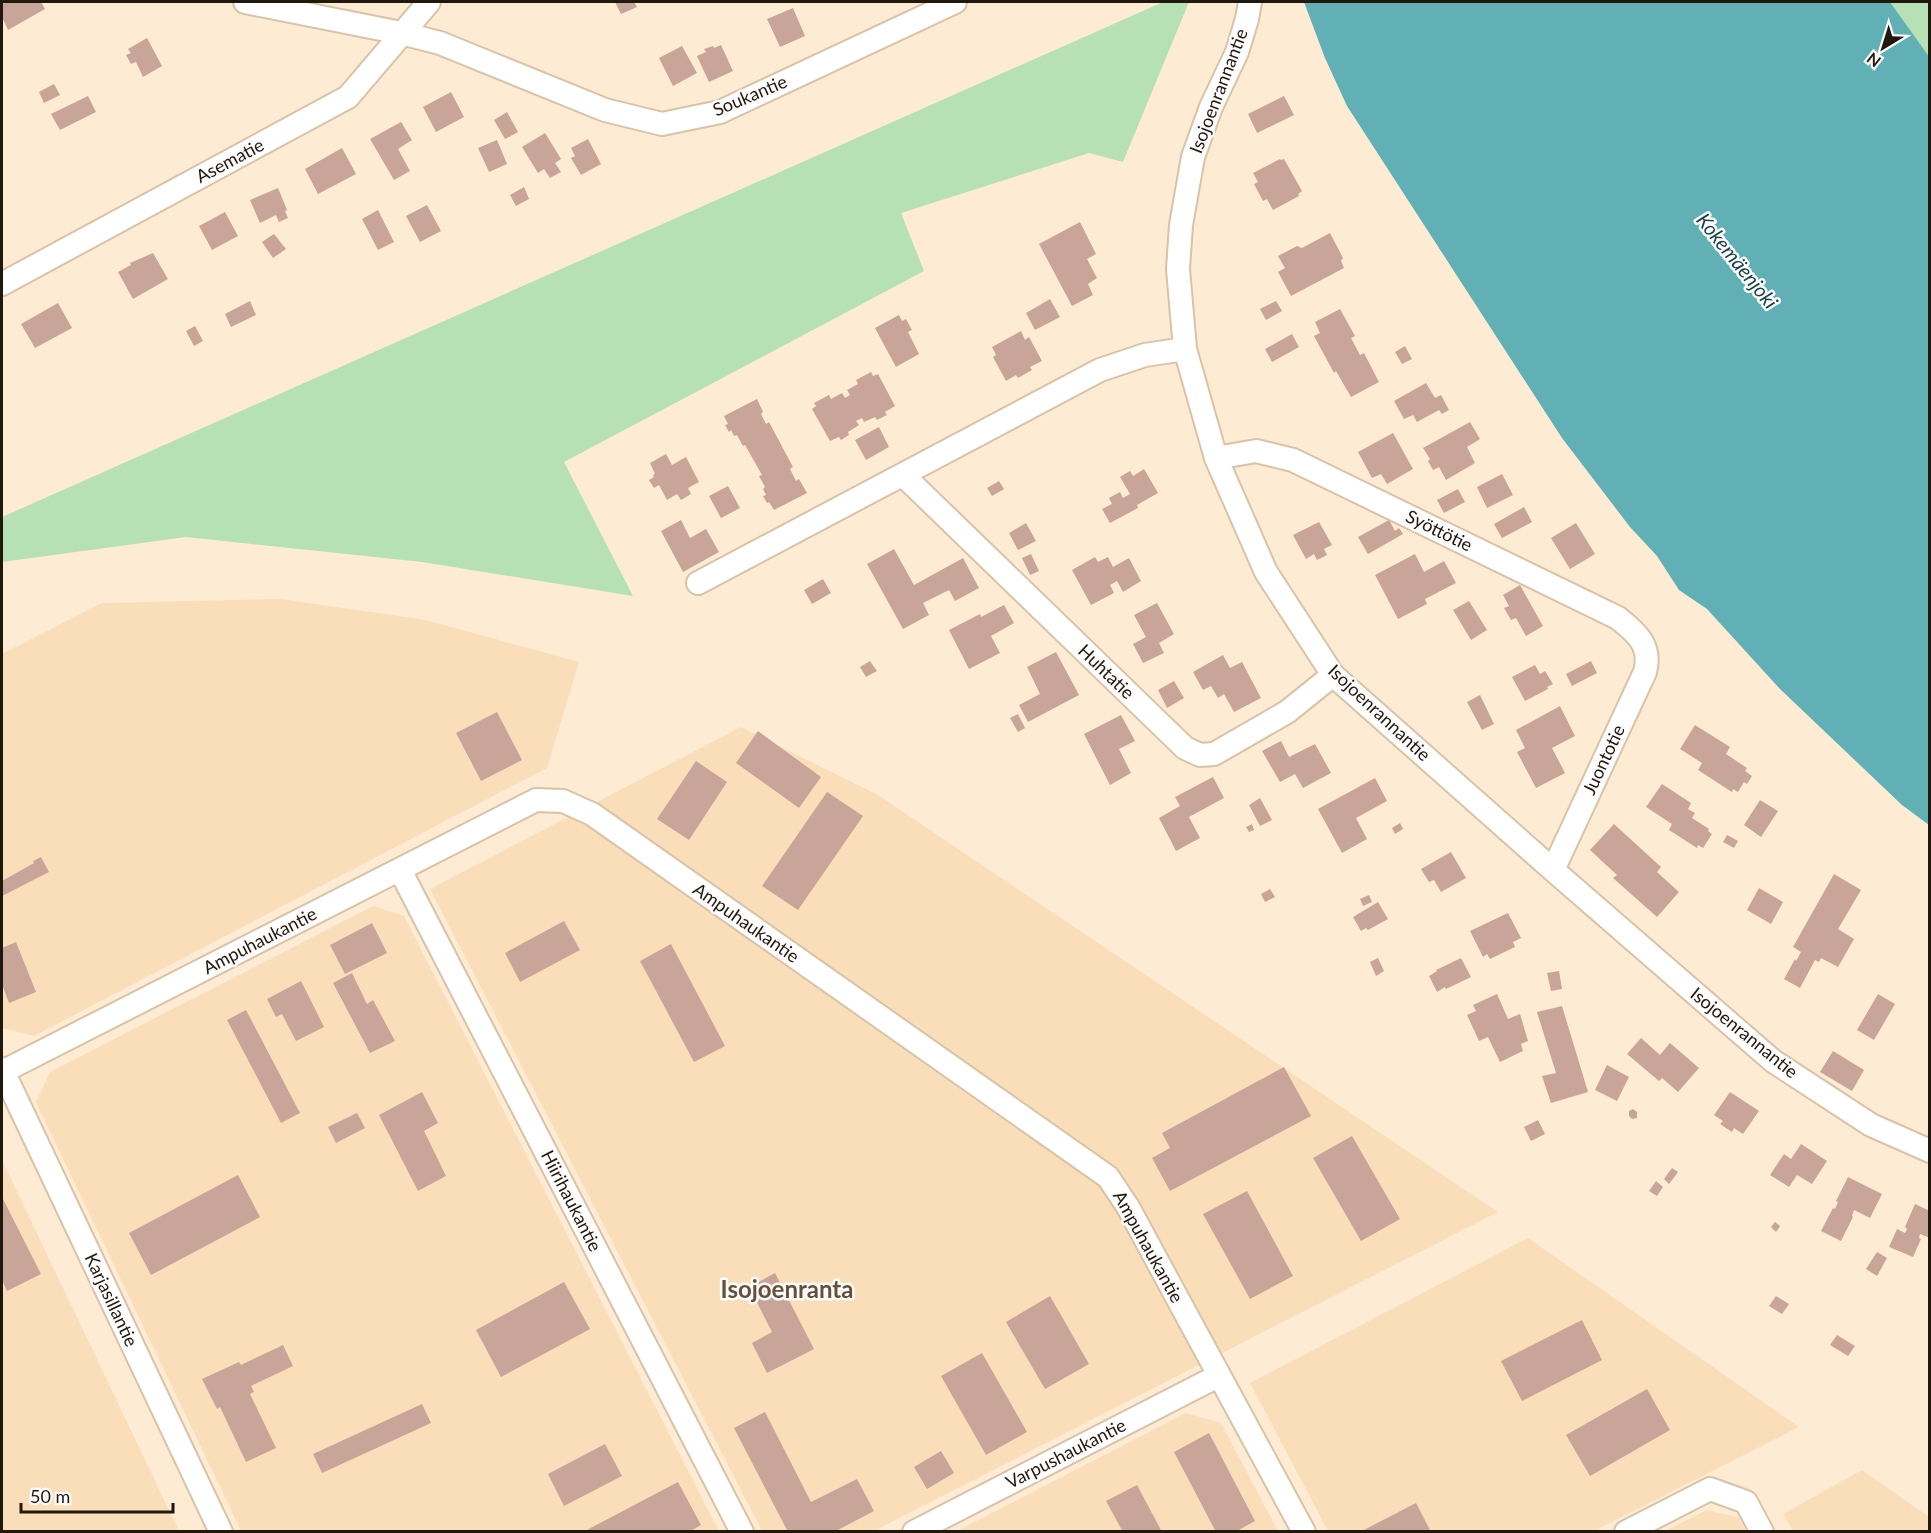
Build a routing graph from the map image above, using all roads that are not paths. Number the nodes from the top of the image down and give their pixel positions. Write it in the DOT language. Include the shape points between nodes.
graph roads {
  1 [pos="245,2"];
  2 [pos="429,2"];
  3 [pos="955,2"];
  4 [pos="1250,2"];
  5 [pos="401,33"];
  6 [pos="2,284"];
  7 [pos="1185,349"];
  8 [pos="1216,458"];
  9 [pos="903,475"];
  10 [pos="698,583"];
  11 [pos="1645,648"];
  12 [pos="1332,675"];
  13 [pos="400,870"];
  14 [pos="1553,870"];
  15 [pos="2,1071"];
  16 [pos="1929,1151"];
  17 [pos="1218,1376"];
  18 [pos="221,1532"];
  19 [pos="741,1532"];
  20 [pos="914,1532"];
  21 [pos="1304,1532"];
  22 [pos="1626,1532"];
  23 [pos="1762,1532"];
  1 -- 5 [label="street, Soukantie"];
  2 -- 5 [label="street, Asematie"];
  3 -- 5 [label="street, Soukantie" via="720,112 662,124 605,110 440,43"];
  4 -- 7 [label="street, Isojoenrannantie" via="1237,52 1193,157 1178,269"];
  5 -- 6 [label="street, Asematie" via="348,97"];
  7 -- 8 [label="street, Isojoenrannantie"];
  7 -- 9 [label="street" via="1145,355 1100,370"];
  8 -- 11 [label="street, Syöttötie" via="1256,452 1293,460 1618,618 1636,632"];
  8 -- 12 [label="street, Isojoenrannantie" via="1266,572"];
  9 -- 10 [label="street"];
  9 -- 12 [label="street, Huhtatie" via="1185,748 1200,755 1215,754 1287,712"];
  11 -- 14 [label="street, Juontotie" via="1645,672"];
  12 -- 14 [label="street, Isojoenrannantie"];
  13 -- 15 [label="street, Ampuhaukantie"];
  13 -- 17 [label="street, Ampuhaukantie" via="536,800 562,801 592,814 1108,1177"];
  13 -- 19 [label="street, Hiirihaukantie"];
  14 -- 16 [label="street, Isojoenrannantie" via="1773,1061 1871,1125"];
  15 -- 18 [label="street, Karjasillantie"];
  17 -- 20 [label="street, Varpushaukantie"];
  17 -- 21 [label="street, Ampuhaukantie"];
  22 -- 23 [label="street" via="1710,1489 1746,1502"];
}
